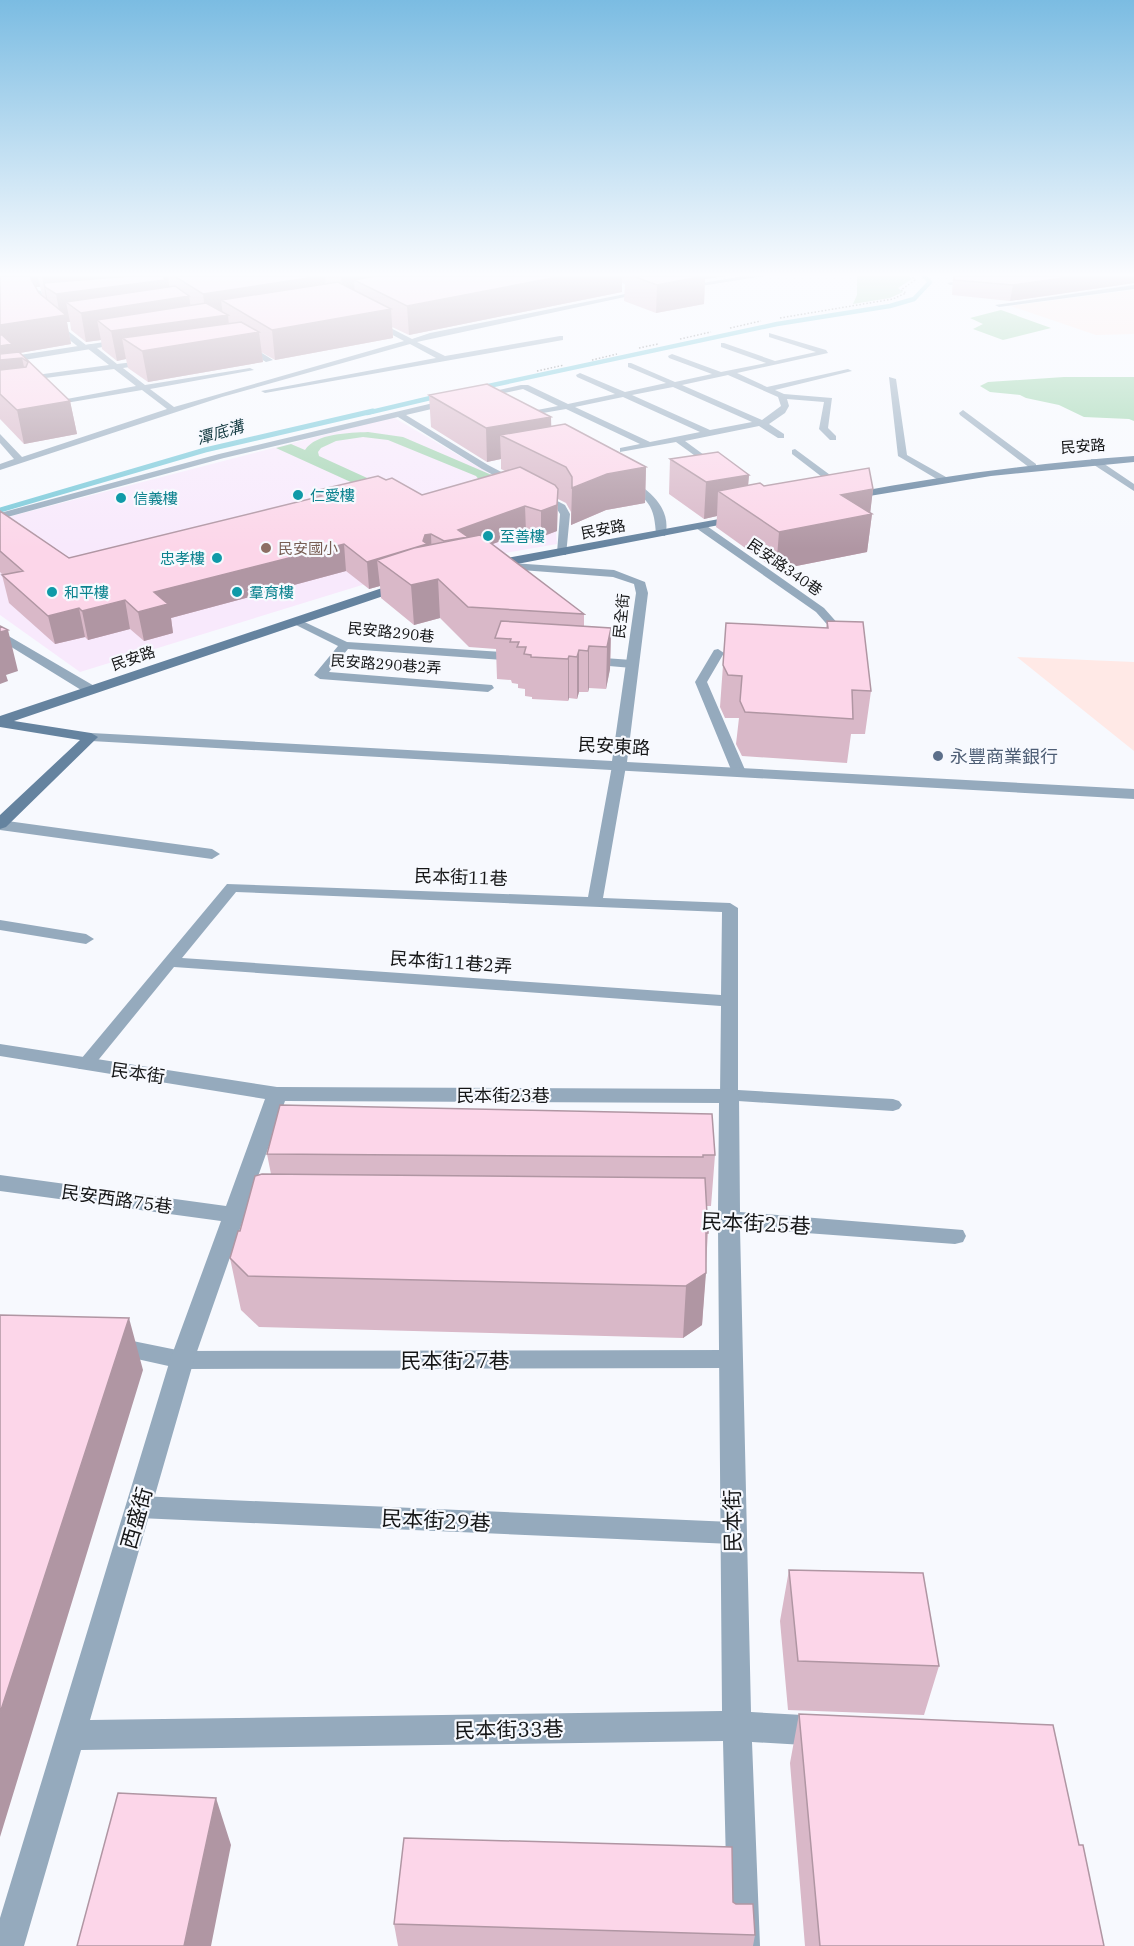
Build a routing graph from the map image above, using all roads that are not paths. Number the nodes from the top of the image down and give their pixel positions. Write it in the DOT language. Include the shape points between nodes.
graph roads {
  1 [pos="116,367"];
  2 [pos="322,367"];
  3 [pos="401,367"];
  4 [pos="637,367"];
  5 [pos="704,367"];
  6 [pos="758,367"];
  7 [pos="250,370"];
  8 [pos="848,371"];
  9 [pos="725,374"];
  10 [pos="580,375"];
  11 [pos="892,379"];
  12 [pos="0,382"];
  13 [pos="674,384"];
  14 [pos="142,386"];
  15 [pos="767,389"];
  16 [pos="625,394"];
  17 [pos="782,396"];
  18 [pos="60,401"];
  19 [pos="185,406"];
  20 [pos="567,407"];
  21 [pos="172,410"];
  22 [pos="540,412"];
  23 [pos="397,413"];
  24 [pos="963,413"];
  25 [pos="761,423"];
  26 [pos="709,434"];
  27 [pos="781,436"];
  28 [pos="0,437"];
  29 [pos="833,438"];
  30 [pos="678,440"];
  31 [pos="649,445"];
  32 [pos="623,450"];
  33 [pos="795,452"];
  34 [pos="1134,459"];
  35 [pos="20,460"];
  36 [pos="1094,461"];
  37 [pos="506,464"];
  38 [pos="1033,466"];
  39 [pos="0,467"];
  40 [pos="485,467"];
  41 [pos="725,476"];
  42 [pos="620,477"];
  43 [pos="943,479"];
  44 [pos="1134,488"];
  45 [pos="847,497"];
  46 [pos="0,516"];
  47 [pos="751,516"];
  48 [pos="700,526"];
  49 [pos="660,534"];
  50 [pos="562,554"];
  51 [pos="485,566"];
  52 [pos="413,581"];
  53 [pos="296,621"];
  54 [pos="0,635"];
  55 [pos="846,640"];
  56 [pos="345,645"];
  57 [pos="718,653"];
  58 [pos="531,658"];
  59 [pos="576,660"];
  60 [pos="632,663"];
  61 [pos="488,688"];
  62 [pos="91,690"];
  63 [pos="0,722"];
  64 [pos="91,737"];
  65 [pos="619,766"];
  66 [pos="739,772"];
  67 [pos="1134,794"];
  68 [pos="0,825"];
  69 [pos="212,854"];
  70 [pos="595,902"];
  71 [pos="0,925"];
  72 [pos="86,939"];
  73 [pos="170,962"];
  74 [pos="729,1001"];
  75 [pos="0,1050"];
  76 [pos="85,1065"];
  77 [pos="277,1094"];
  78 [pos="729,1096"];
  79 [pos="893,1105"];
  80 [pos="0,1183"];
  81 [pos="233,1215"];
  82 [pos="292,1215"];
  83 [pos="670,1219"];
  84 [pos="729,1219"];
  85 [pos="955,1236"];
  86 [pos="102,1344"];
  87 [pos="728,1359"];
  88 [pos="182,1360"];
  89 [pos="139,1507"];
  90 [pos="732,1533"];
  91 [pos="736,1726"];
  92 [pos="852,1733"];
  93 [pos="71,1735"];
  94 [pos="8,1946"];
  95 [pos="744,1946"];
  1 -- 12 [label="lane"];
  1 -- 14 [label="lane"];
  2 -- 19 [label="lane"];
  3 -- 19 [label="lane"];
  4 -- 13 [label="lane"];
  5 -- 9 [label="lane"];
  6 -- 9 [label="lane"];
  7 -- 14 [label="lane"];
  8 -- 15 [label="lane"];
  9 -- 13 [label="lane"];
  9 -- 15 [label="lane"];
  10 -- 16 [label="lane"];
  11 -- 43 [label="lane" via="903,456"];
  13 -- 16 [label="lane"];
  13 -- 25 [label="lane"];
  14 -- 18 [label="lane"];
  14 -- 21 [label="lane"];
  15 -- 17 [label="lane"];
  16 -- 20 [label="lane"];
  16 -- 26 [label="lane"];
  17 -- 25 [label="lane" via="782,411"];
  17 -- 29 [label="lane" via="829,400 823,429"];
  19 -- 21 [label="lane"];
  20 -- 22 [label="lane"];
  20 -- 23 [label="lane" via="523,387"];
  20 -- 31 [label="lane"];
  21 -- 35 [label="lane"];
  23 -- 40 [label="lane"];
  23 -- 46 [label="lane"];
  24 -- 38 [label="lane"];
  25 -- 26 [label="lane"];
  25 -- 27 [label="lane"];
  26 -- 30 [label="lane"];
  28 -- 35 [label="lane"];
  30 -- 31 [label="lane"];
  30 -- 41 [label="lane"];
  31 -- 32 [label="lane"];
  33 -- 45 [label="lane"];
  34 -- 36 [label="street, 民安路"];
  35 -- 39 [label="lane"];
  36 -- 38 [label="street, 民安路"];
  36 -- 44 [label="lane"];
  37 -- 40 [label="lane"];
  38 -- 43 [label="street, 民安路"];
  40 -- 50 [label="lane" via="561,507 565,514"];
  42 -- 49 [label="lane" via="656,503 660,510"];
  43 -- 45 [label="street, 民安路"];
  47 -- 48 [label="street, 民安路"];
  48 -- 49 [label="street, 民安路"];
  48 -- 55 [label="lane, 民安路340巷" via="820,609"];
  49 -- 50 [label="street, 民安路"];
  50 -- 51 [label="street, 民安路"];
  51 -- 60 [label="street, 民全街" via="614,574 639,582 642,593"];
  52 -- 53 [label="street, 民安路"];
  53 -- 56 [label="lane, 民安路290巷"];
  53 -- 62 [label="street, 民安路"];
  54 -- 62 [label="street"];
  56 -- 58 [label="lane, 民安路290巷"];
  56 -- 61 [label="lane, 民安路290巷2弄" via="320,675"];
  57 -- 66 [label="lane" via="701,682"];
  59 -- 60 [label="lane"];
  60 -- 65 [label="street, 民全街"];
  62 -- 63 [label="street, 民安路"];
  63 -- 64 [label="street"];
  64 -- 65 [label="street, 民安東路"];
  64 -- 68 [label="street"];
  65 -- 66 [label="street, 民安東路"];
  65 -- 70 [label="lane"];
  66 -- 67 [label="street, 民安東路"];
  68 -- 69 [label="street"];
  70 -- 73 [label="lane, 民本街11巷" via="232,887"];
  70 -- 74 [label="lane, 民本街11巷" via="730,908"];
  71 -- 72 [label="lane"];
  73 -- 74 [label="lane, 民本街11巷2弄"];
  73 -- 76 [label="lane, 民本街11巷"];
  74 -- 78 [label="lane, 民本街11巷"];
  75 -- 76 [label="street, 民本街"];
  76 -- 77 [label="street, 民本街"];
  77 -- 78 [label="street, 民本街23巷"];
  77 -- 81 [label="street, 西盛街"];
  78 -- 79 [label="lane"];
  78 -- 84 [label="street, 民本街"];
  80 -- 81 [label="street, 民安西路75巷"];
  81 -- 82 [label="street"];
  81 -- 88 [label="street, 西盛街"];
  83 -- 84 [label="street, 民本街25巷"];
  84 -- 85 [label="street, 民本街25巷"];
  84 -- 87 [label="street, 民本街"];
  86 -- 88 [label="lane, 民本街27巷"];
  87 -- 88 [label="lane, 民本街27巷"];
  87 -- 90 [label="street, 民本街"];
  88 -- 89 [label="street, 西盛街"];
  89 -- 90 [label="lane, 民本街29巷"];
  89 -- 93 [label="street, 西盛街"];
  90 -- 91 [label="street, 民本街"];
  91 -- 92 [label="street, 民本街33巷"];
  91 -- 93 [label="street, 民本街33巷"];
  91 -- 95 [label="street, 民本街"];
  93 -- 94 [label="street, 西盛街"];
}
